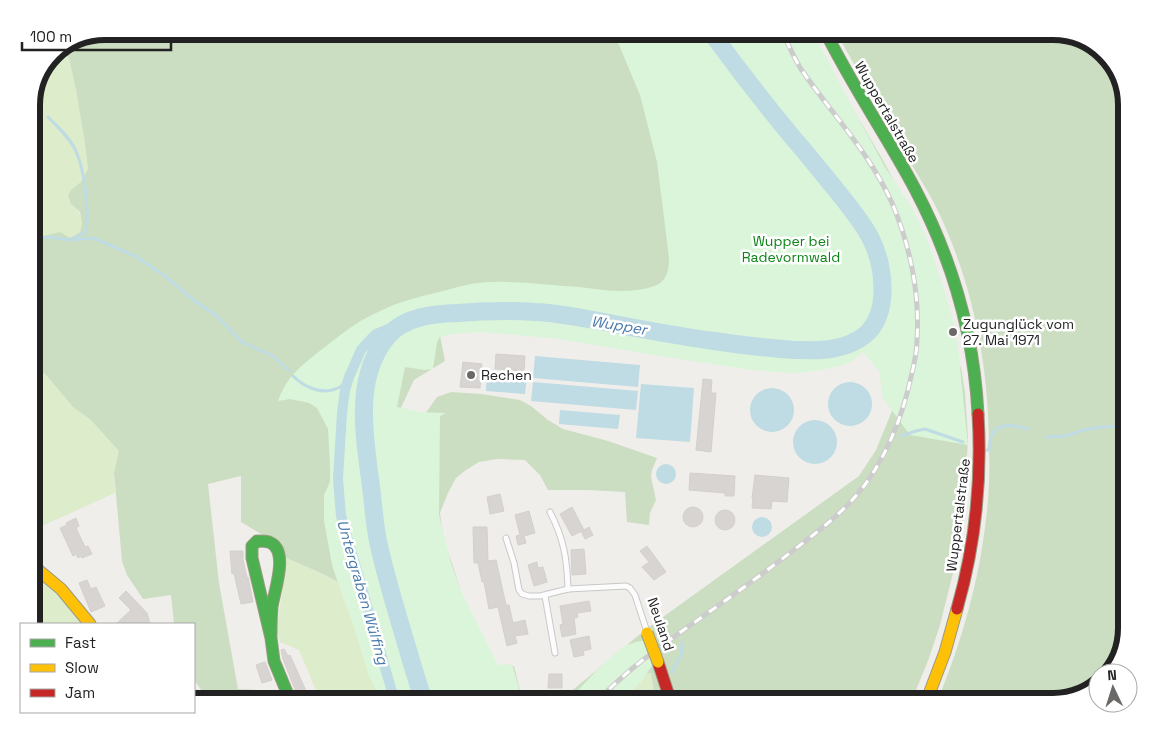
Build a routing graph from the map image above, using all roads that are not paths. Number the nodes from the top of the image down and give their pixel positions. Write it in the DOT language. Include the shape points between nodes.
graph roads {
  1 [pos="830,40"];
  2 [pos="550,512"];
  3 [pos="506,538"];
  4 [pos="40,572"];
  5 [pos="568,589"];
  6 [pos="545,596"];
  7 [pos="89,623"];
  8 [pos="647,632"];
  9 [pos="271,638"];
  10 [pos="555,653"];
  11 [pos="287,693"];
  12 [pos="668,693"];
  13 [pos="930,693"];
  1 -- 13 [label="main road, Wuppertalstraße" via="938,238 964,313 978,392 979,490 971,548 952,630"];
  2 -- 5 [label="lane" via="563,542"];
  3 -- 6 [label="lane, Neuland" via="519,591 529,596"];
  4 -- 7 [label="main road" via="61,589"];
  5 -- 6 [label="lane, Neuland"];
  5 -- 8 [label="lane, Neuland" via="630,588"];
  6 -- 10 [label="lane"];
  8 -- 12 [label="main road, Neuland, bridge"];
  9 -- 9 [label="main road" via="272,606 280,558 271,543 257,541 252,546 252,558"];
  9 -- 11 [label="main road" via="274,661"];
}
